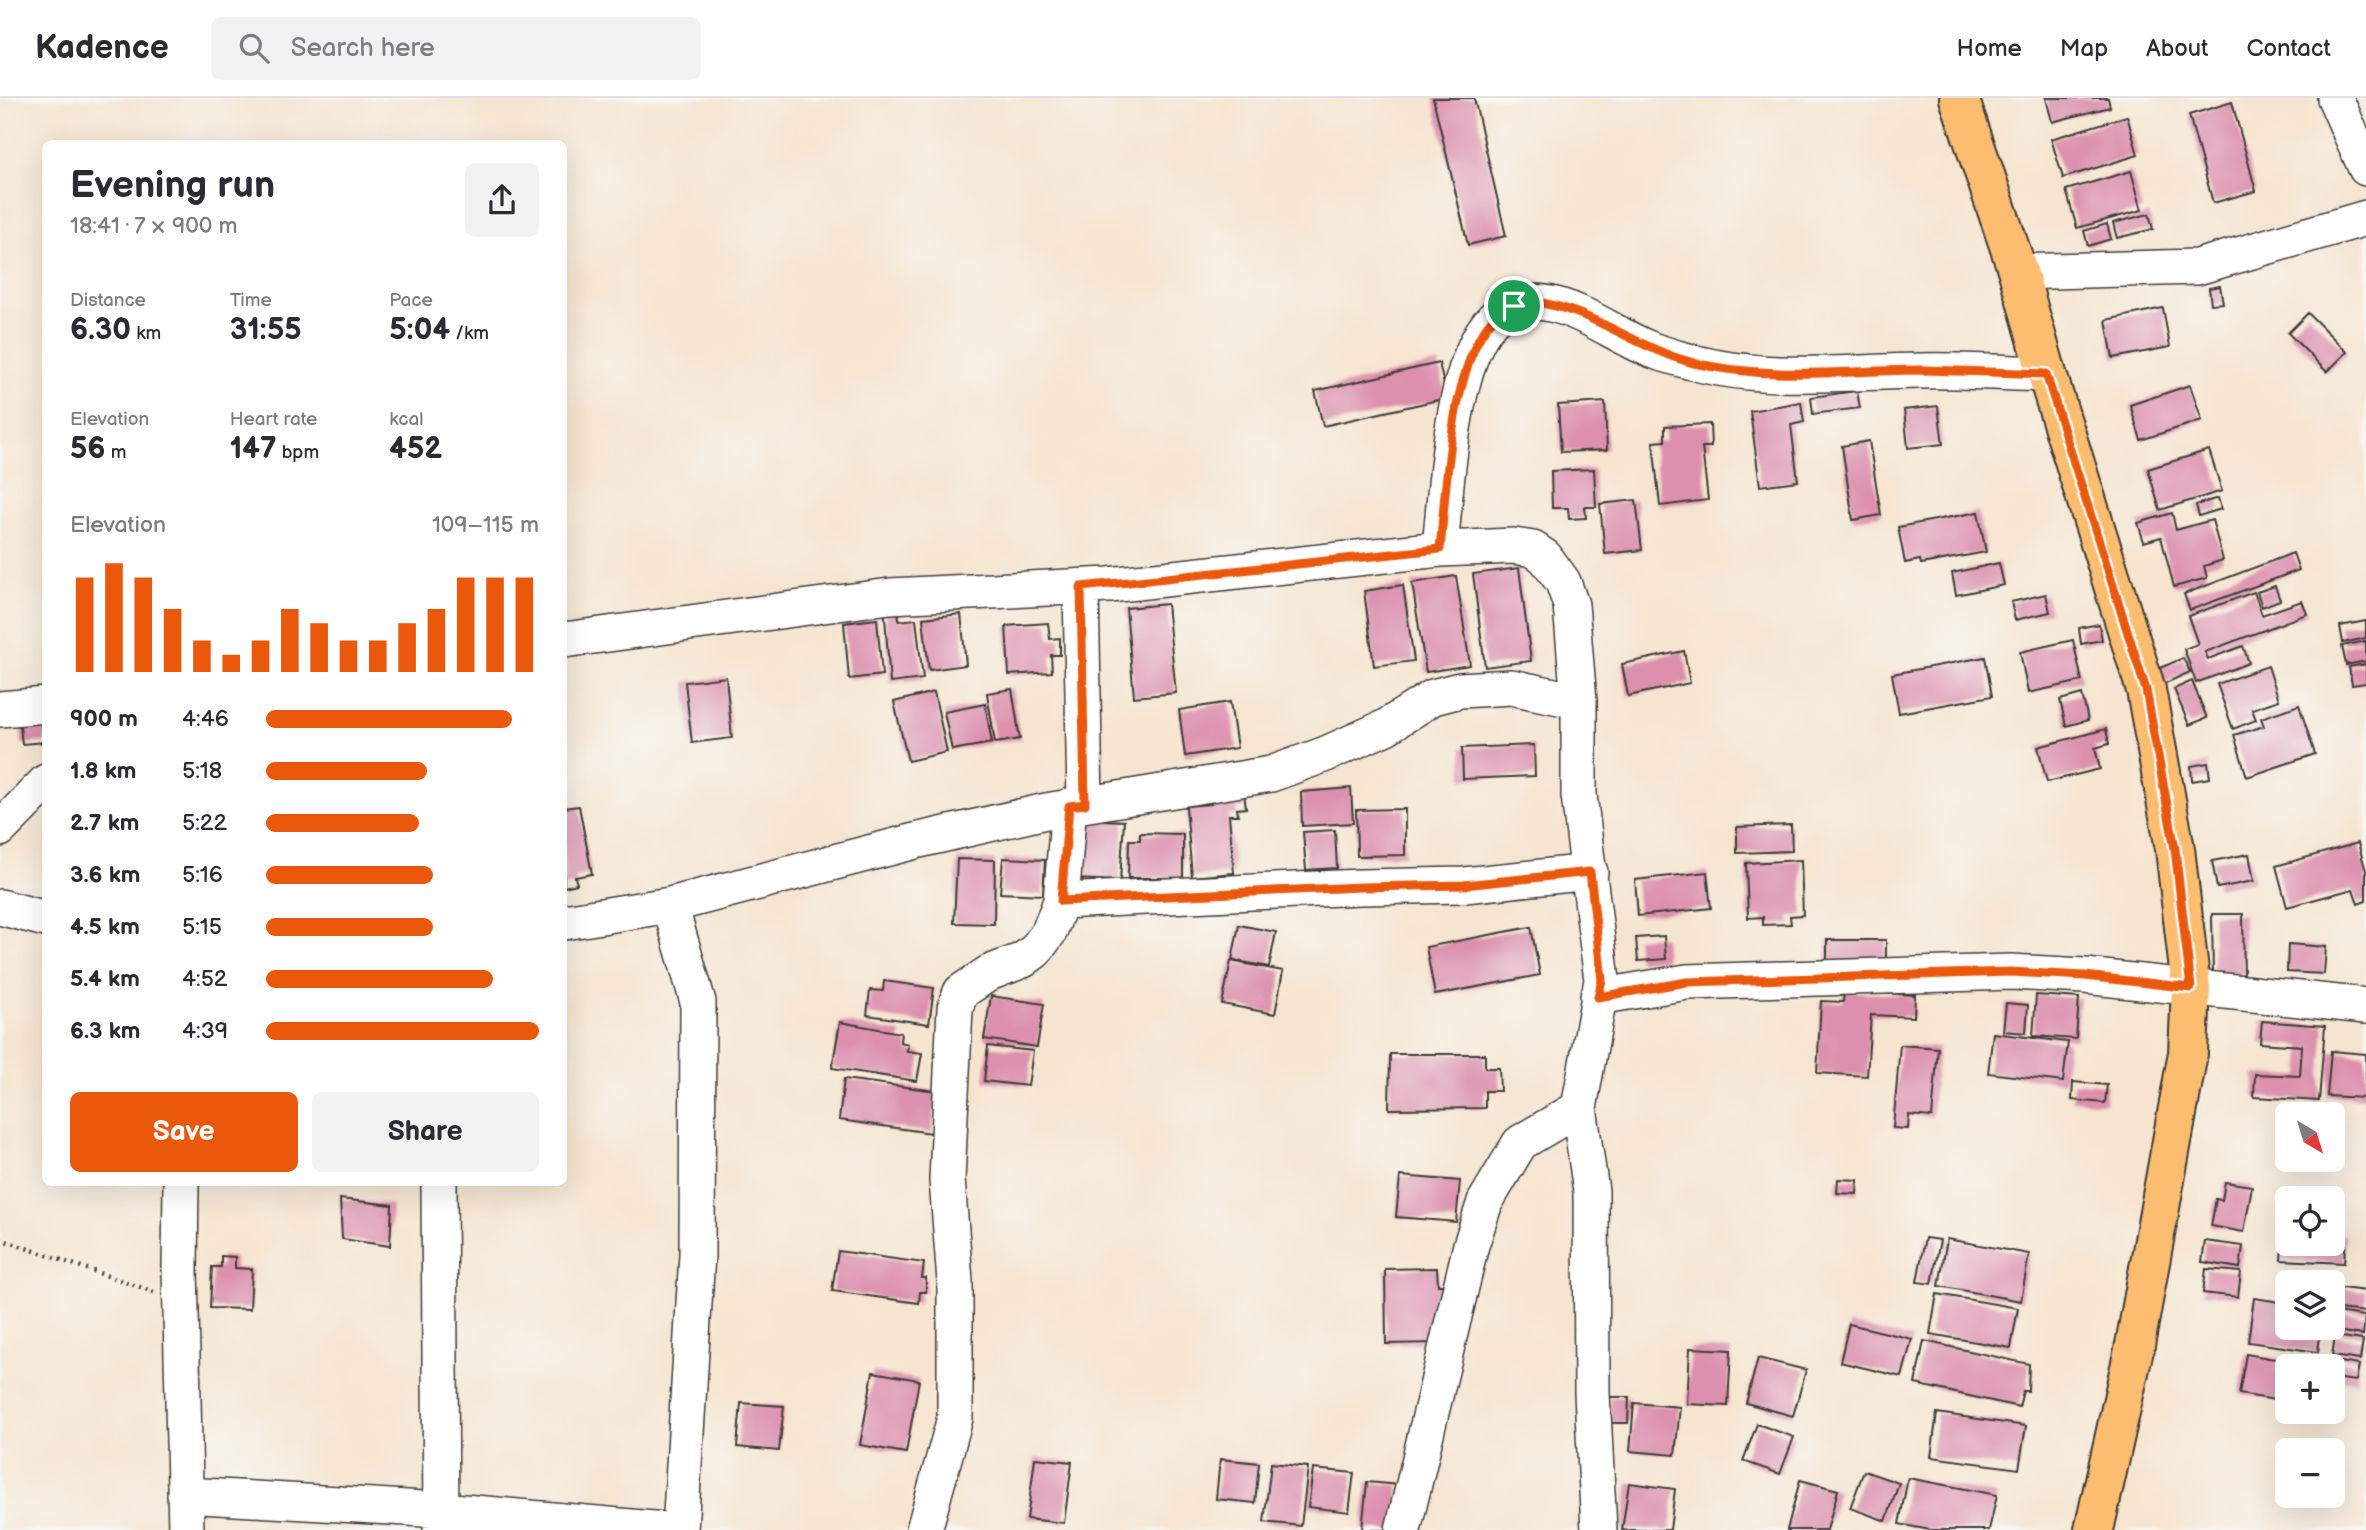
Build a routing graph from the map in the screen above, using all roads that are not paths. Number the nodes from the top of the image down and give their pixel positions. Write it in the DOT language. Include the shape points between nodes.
graph roads {
  1 [pos="1959,98"];
  2 [pos="2335,98"];
  3 [pos="2366,168"];
  4 [pos="2366,218"];
  5 [pos="2018,272"];
  6 [pos="2046,374"];
  7 [pos="1440,549"];
  8 [pos="1081,587"];
  9 [pos="567,640"];
  10 [pos="1579,701"];
  11 [pos="42,705"];
  12 [pos="0,709"];
  13 [pos="42,786"];
  14 [pos="1077,805"];
  15 [pos="0,829"];
  16 [pos="1590,872"];
  17 [pos="1061,901"];
  18 [pos="670,905"];
  19 [pos="0,907"];
  20 [pos="42,918"];
  21 [pos="567,922"];
  22 [pos="2191,988"];
  23 [pos="1598,997"];
  24 [pos="2366,1006"];
  25 [pos="1580,1108"];
  26 [pos="181,1186"];
  27 [pos="439,1186"];
  28 [pos="185,1494"];
  29 [pos="441,1520"];
  30 [pos="186,1530"];
  31 [pos="665,1530"];
  32 [pos="680,1530"];
  33 [pos="924,1530"];
  34 [pos="1403,1530"];
  35 [pos="1599,1530"];
  36 [pos="2094,1530"];
  1 -- 5 [label="main road"];
  2 -- 3 [label="street"];
  4 -- 5 [label="street" via="2197,267"];
  5 -- 6 [label="main road"];
  6 -- 7 [label="street" via="1924,370 1773,375 1695,363 1648,348 1556,305 1514,306 1497,314 1476,340 1454,419"];
  6 -- 22 [label="main road" via="2146,690 2175,849"];
  7 -- 8 [label="street"];
  7 -- 10 [label="street" via="1514,546 1533,549 1551,564 1569,592"];
  8 -- 9 [label="street" via="890,596"];
  8 -- 14 [label="street"];
  10 -- 14 [label="street" via="1511,687 1460,691 1433,698 1386,727 1271,774"];
  10 -- 16 [label="street" via="1580,795"];
  11 -- 12 [label="street"];
  13 -- 15 [label="street"];
  14 -- 17 [label="street"];
  14 -- 18 [label="street" via="915,841"];
  16 -- 17 [label="street" via="1464,885"];
  16 -- 23 [label="street" via="1602,980"];
  17 -- 33 [label="street" via="1049,932 1035,951 961,992 955,1008 947,1180 956,1281 955,1418"];
  18 -- 21 [label="street"];
  18 -- 32 [label="street" via="698,1002 697,1255"];
  19 -- 20 [label="street"];
  22 -- 23 [label="street" via="2011,972 1687,982"];
  22 -- 24 [label="street"];
  22 -- 36 [label="main road" via="2188,1053 2135,1345"];
  23 -- 25 [label="street"];
  25 -- 34 [label="street" via="1520,1143 1485,1202"];
  25 -- 35 [label="street" via="1591,1191 1592,1393"];
  26 -- 28 [label="street"];
  27 -- 29 [label="street"];
  28 -- 29 [label="street"];
  28 -- 30 [label="street"];
  29 -- 31 [label="street"];
}
